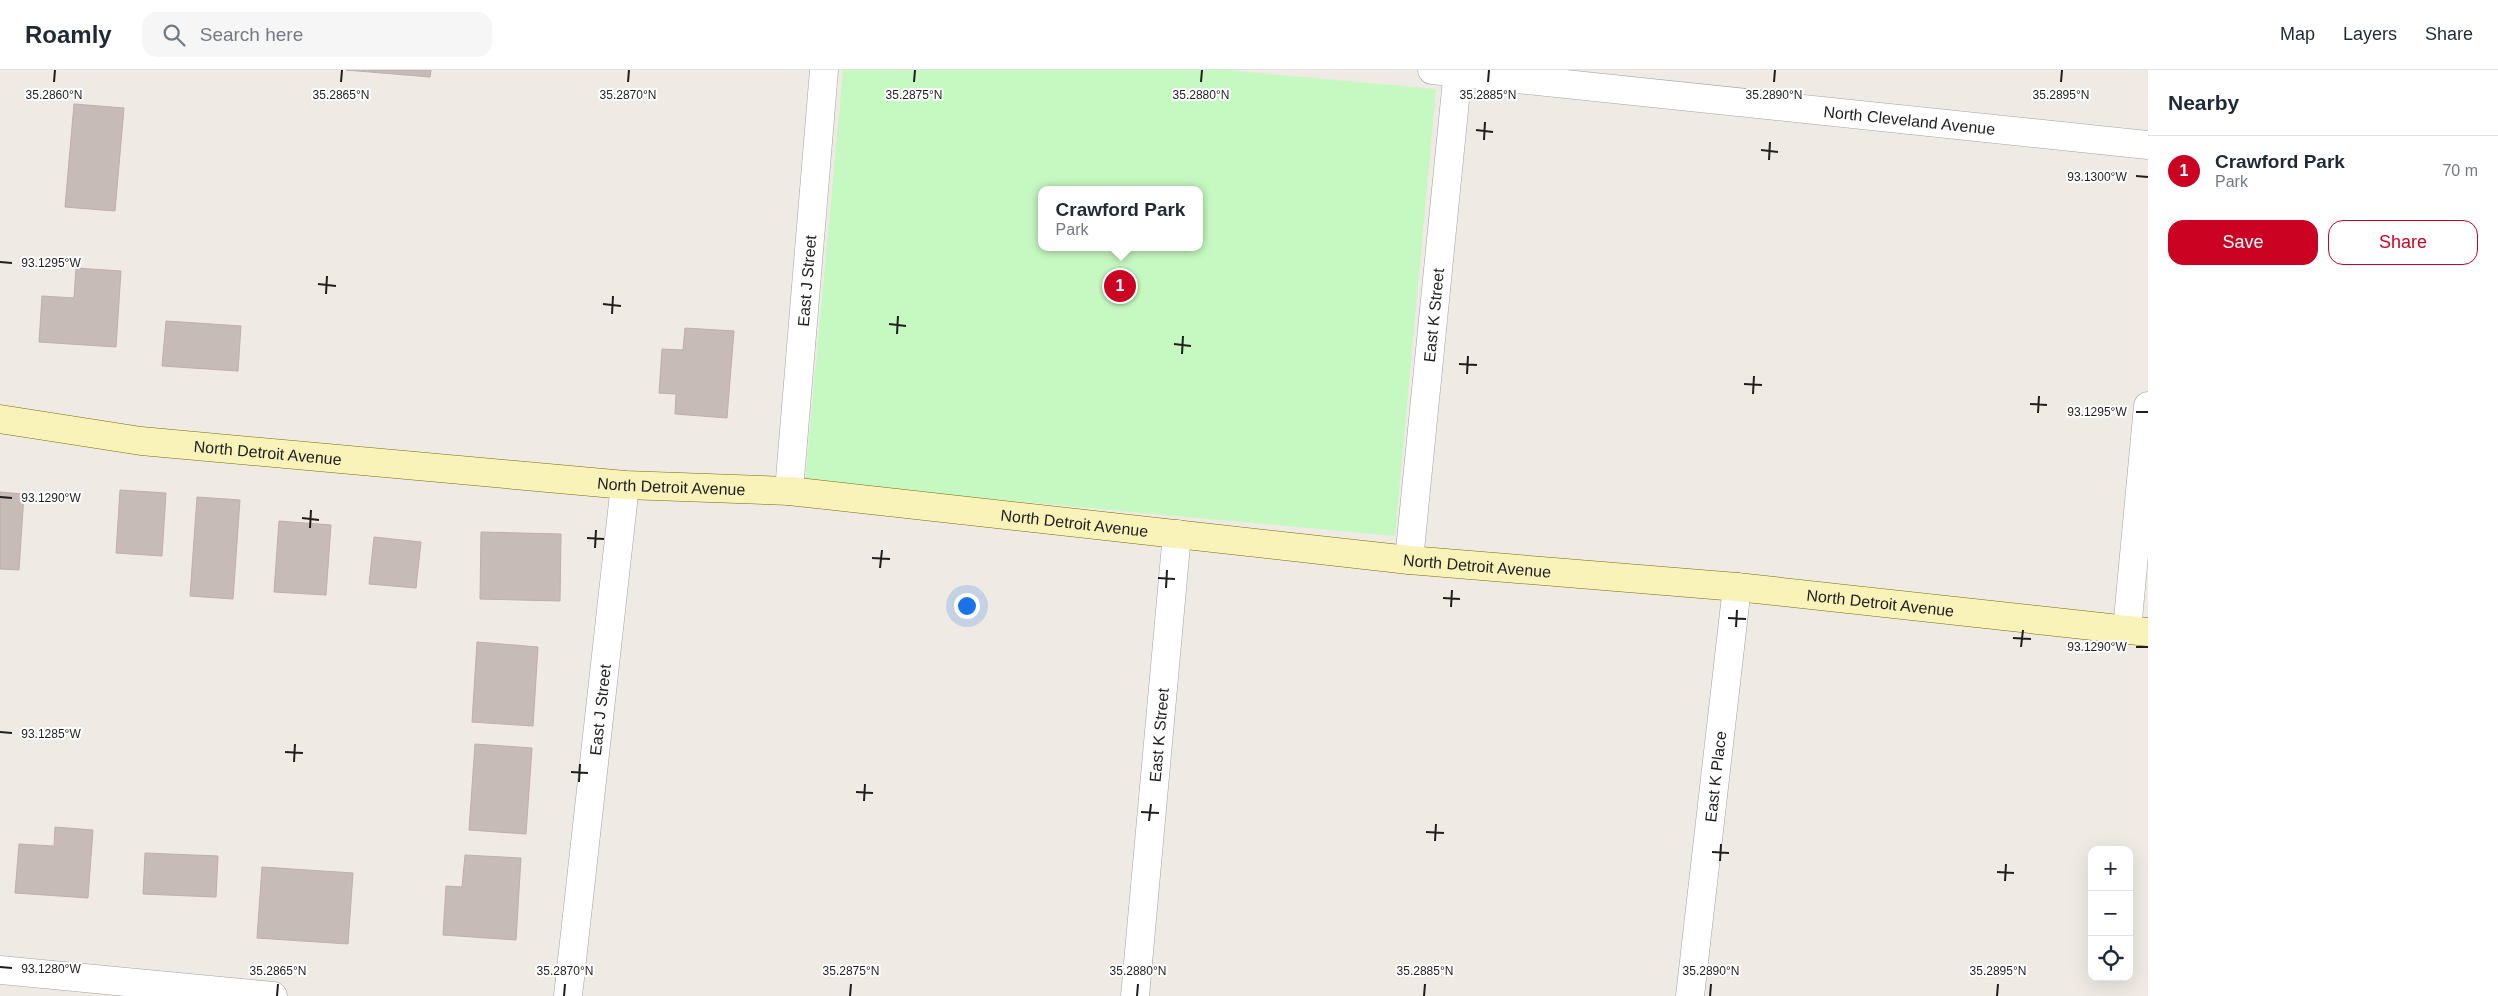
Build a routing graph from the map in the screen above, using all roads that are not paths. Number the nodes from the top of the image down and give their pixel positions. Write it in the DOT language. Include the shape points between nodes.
graph roads {
  1 [pos="824,70"];
  2 [pos="1449,71"];
  3 [pos="2148,145"];
  4 [pos="2148,406"];
  5 [pos="0,420"];
  6 [pos="625,484"];
  7 [pos="789,491"];
  8 [pos="1177,534"];
  9 [pos="1409,560"];
  10 [pos="1737,587"];
  11 [pos="2138,630"];
  12 [pos="0,970"];
  13 [pos="273,996"];
  14 [pos="568,996"];
  15 [pos="1135,996"];
  16 [pos="1690,996"];
  1 -- 7 [label="street, East J Street"];
  2 -- 3 [label="street, North Cleveland Avenue"];
  2 -- 9 [label="street, East K Street"];
  4 -- 11 [label="street"];
  5 -- 6 [label="street, North Detroit Avenue" via="141,441"];
  6 -- 7 [label="street, North Detroit Avenue"];
  6 -- 14 [label="street, East J Street"];
  7 -- 8 [label="street, North Detroit Avenue"];
  8 -- 9 [label="street, North Detroit Avenue"];
  8 -- 15 [label="street, East K Street"];
  9 -- 10 [label="street, North Detroit Avenue"];
  10 -- 11 [label="street, North Detroit Avenue"];
  10 -- 16 [label="street, East K Place"];
  12 -- 13 [label="street"];
}
